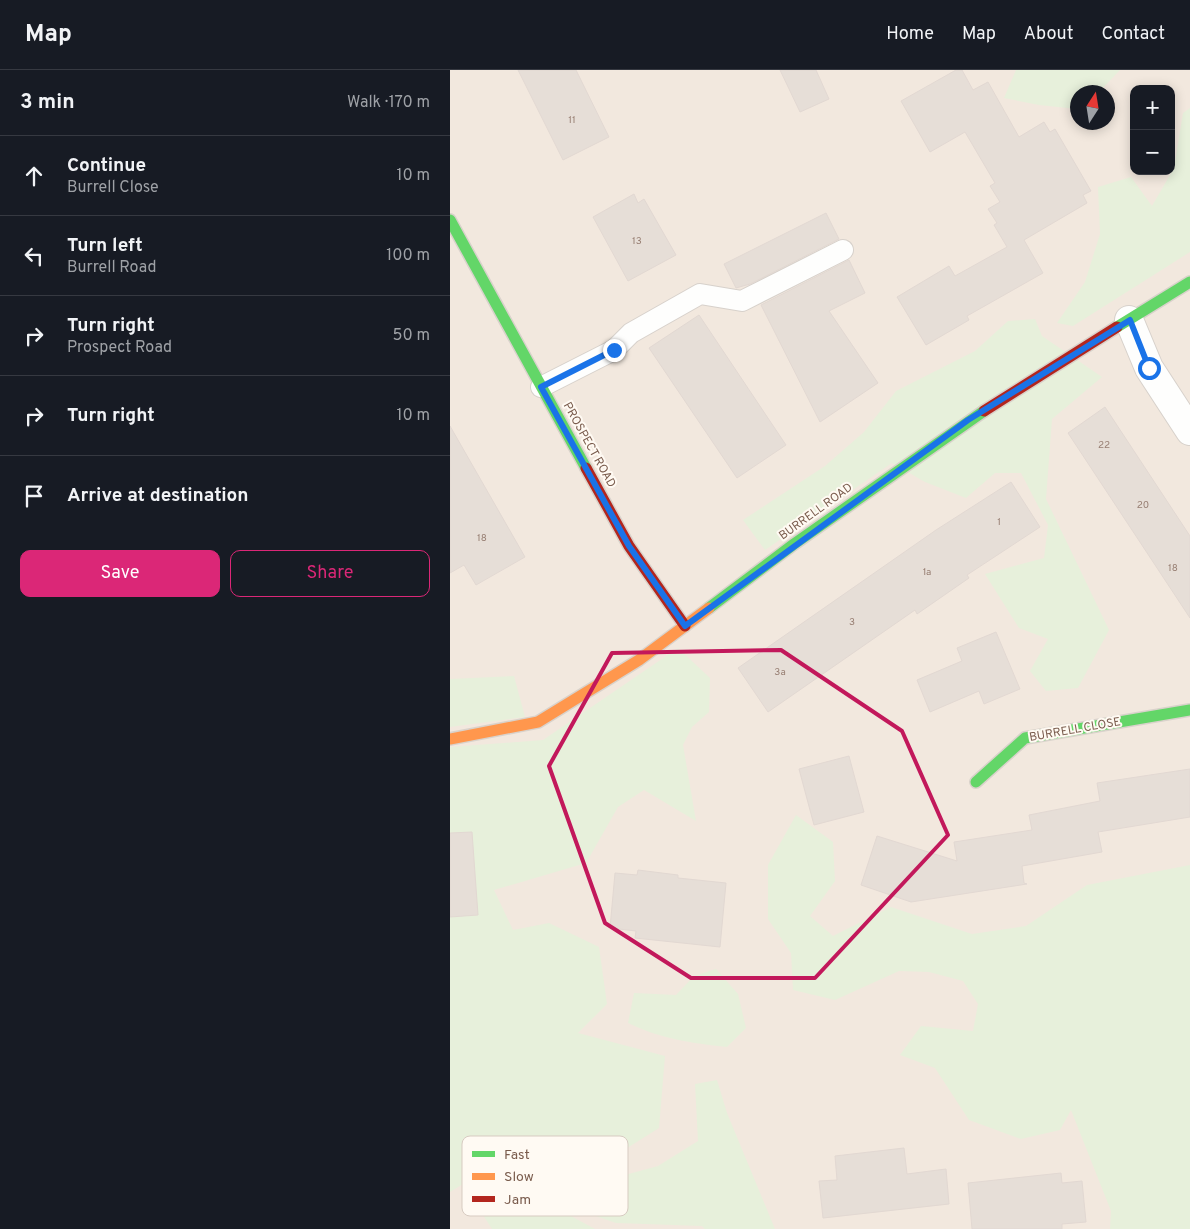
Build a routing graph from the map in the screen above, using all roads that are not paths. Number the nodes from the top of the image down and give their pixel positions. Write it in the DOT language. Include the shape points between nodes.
graph roads {
  1 [pos="450,220"];
  2 [pos="843,250"];
  3 [pos="1190,282"];
  4 [pos="1130,320"];
  5 [pos="541,387"];
  6 [pos="1190,431"];
  7 [pos="685,626"];
  8 [pos="1190,710"];
  9 [pos="450,739"];
  10 [pos="976,782"];
  1 -- 5 [label="street, PROSPECT ROAD"];
  2 -- 5 [label="lane" via="742,301 700,294 631,333 614,350"];
  3 -- 4 [label="street, BURRELL ROAD"];
  4 -- 6 [label="street" via="1149,368"];
  4 -- 7 [label="street, BURRELL ROAD" via="968,420"];
  5 -- 7 [label="street, PROSPECT ROAD" via="629,546"];
  7 -- 9 [label="street, BURRELL ROAD" via="639,660 538,722"];
  8 -- 10 [label="street, BURRELL CLOSE" via="1025,738"];
}
